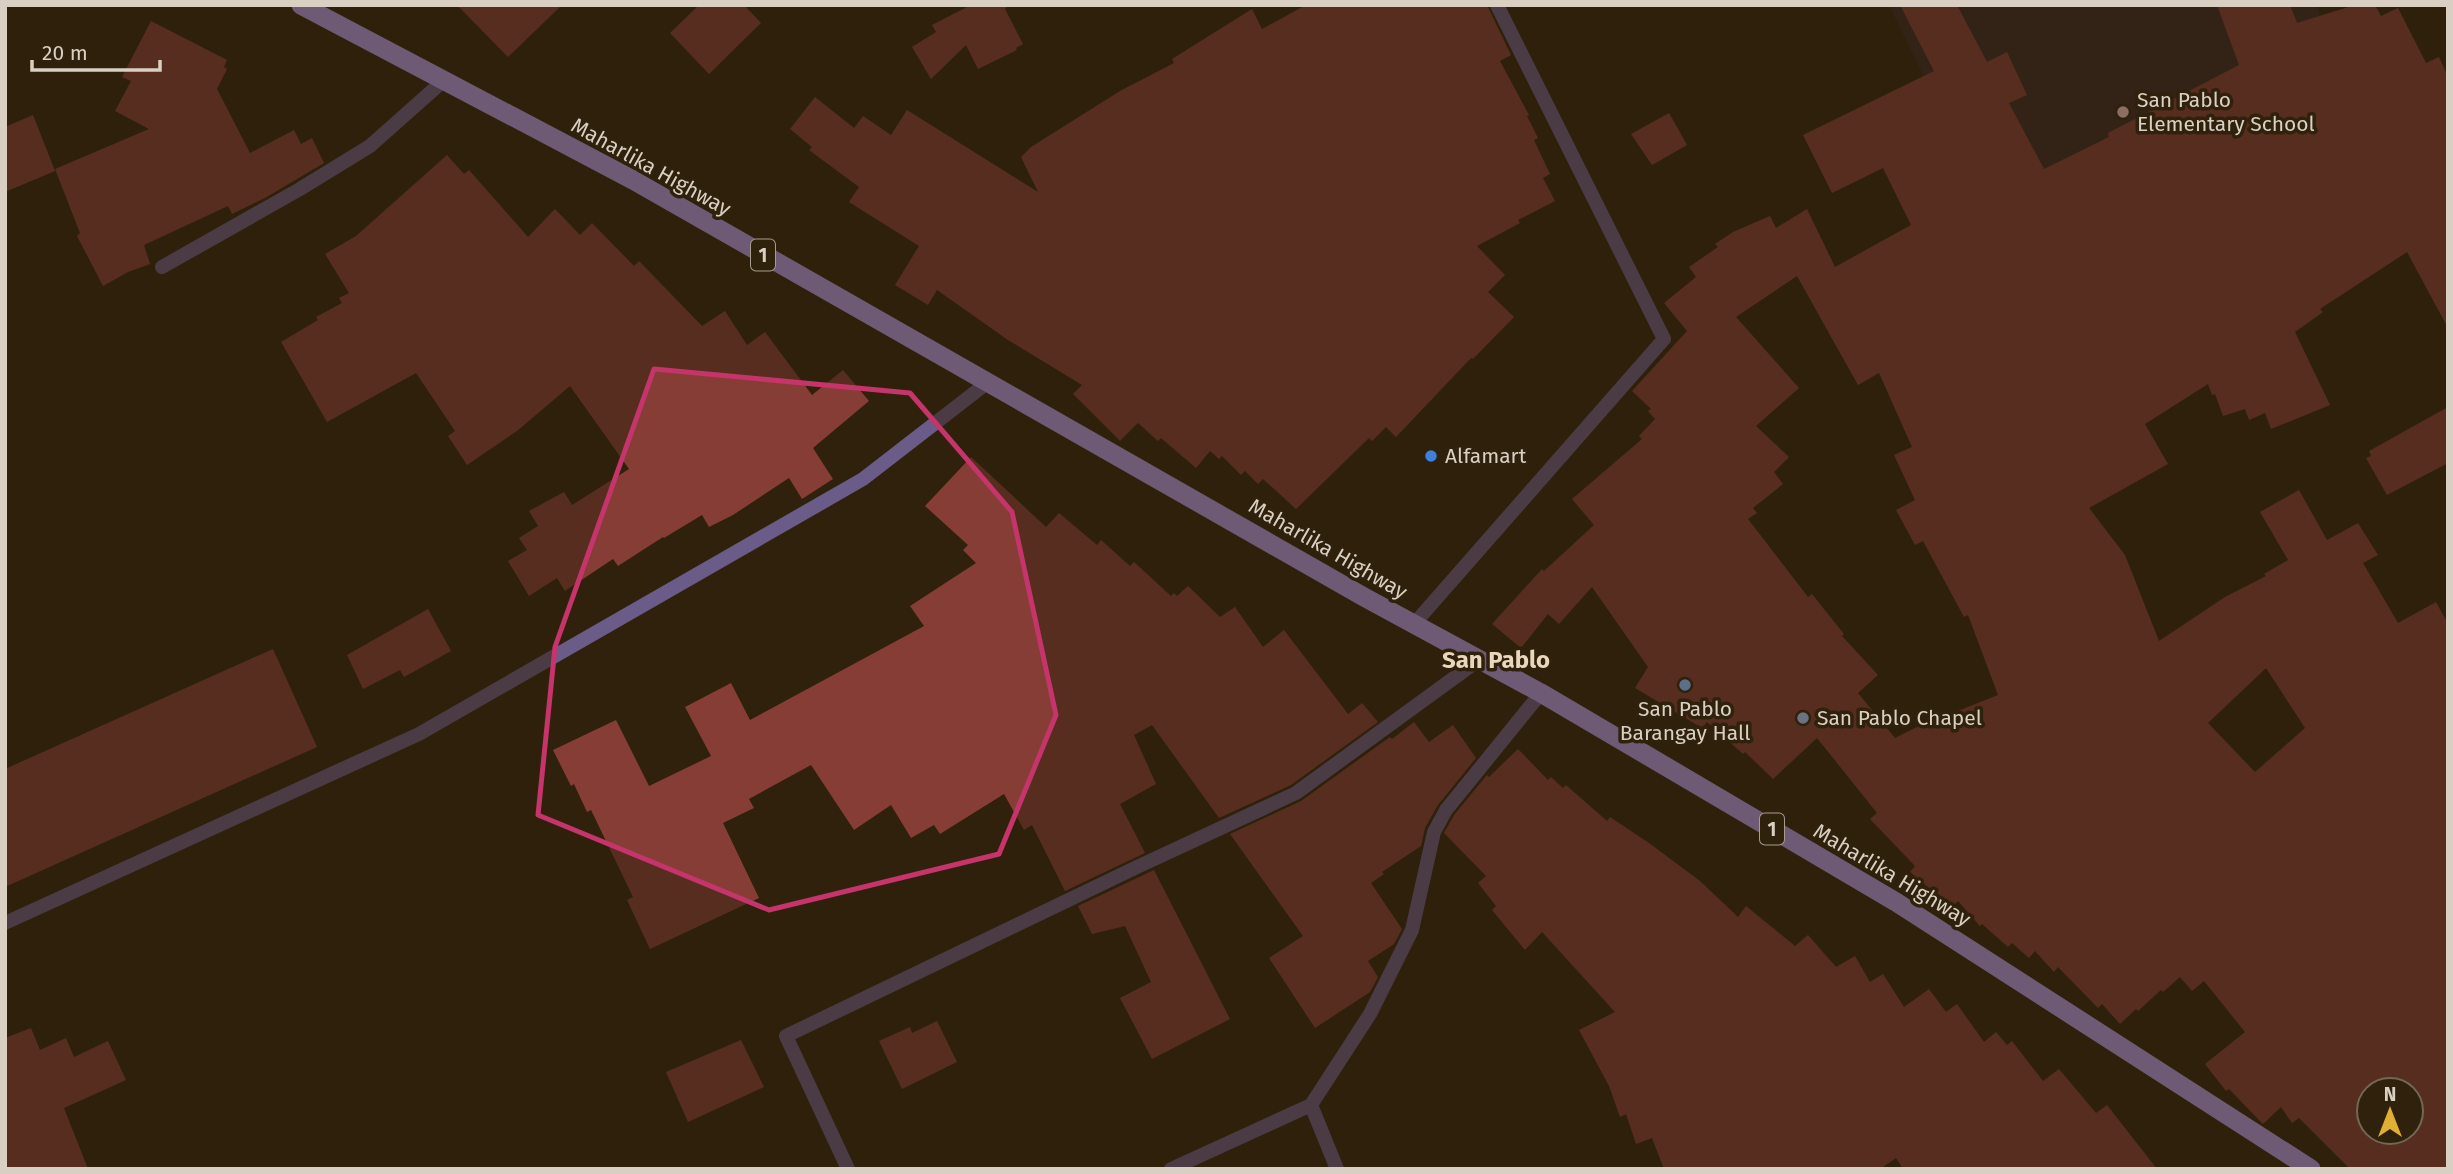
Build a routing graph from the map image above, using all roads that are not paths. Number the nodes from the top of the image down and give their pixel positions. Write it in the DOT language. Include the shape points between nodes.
graph roads {
  1 [pos="301,5"];
  2 [pos="1497,5"];
  3 [pos="442,82"];
  4 [pos="162,267"];
  5 [pos="987,383"];
  6 [pos="1414,624"];
  7 [pos="1480,659"];
  8 [pos="1541,693"];
  9 [pos="5,923"];
  10 [pos="1311,1105"];
  11 [pos="848,1169"];
  12 [pos="1171,1169"];
  13 [pos="1337,1169"];
  14 [pos="2311,1169"];
  1 -- 3 [label="highway, Maharlika Highway / 1"];
  2 -- 6 [label="street" via="1664,339"];
  3 -- 4 [label="street" via="370,146"];
  3 -- 5 [label="highway, Maharlika Highway / 1" via="633,180"];
  5 -- 6 [label="highway, Maharlika Highway / 1"];
  5 -- 9 [label="street" via="863,479 419,734"];
  6 -- 7 [label="highway, Maharlika Highway / 1"];
  7 -- 8 [label="highway, Maharlika Highway / 1"];
  7 -- 11 [label="street" via="1296,793 786,1036"];
  8 -- 10 [label="street" via="1446,810 1434,832 1412,930 1370,1014"];
  8 -- 14 [label="highway, Maharlika Highway / 1" via="1896,902"];
  10 -- 12 [label="street"];
  10 -- 13 [label="street"];
}
